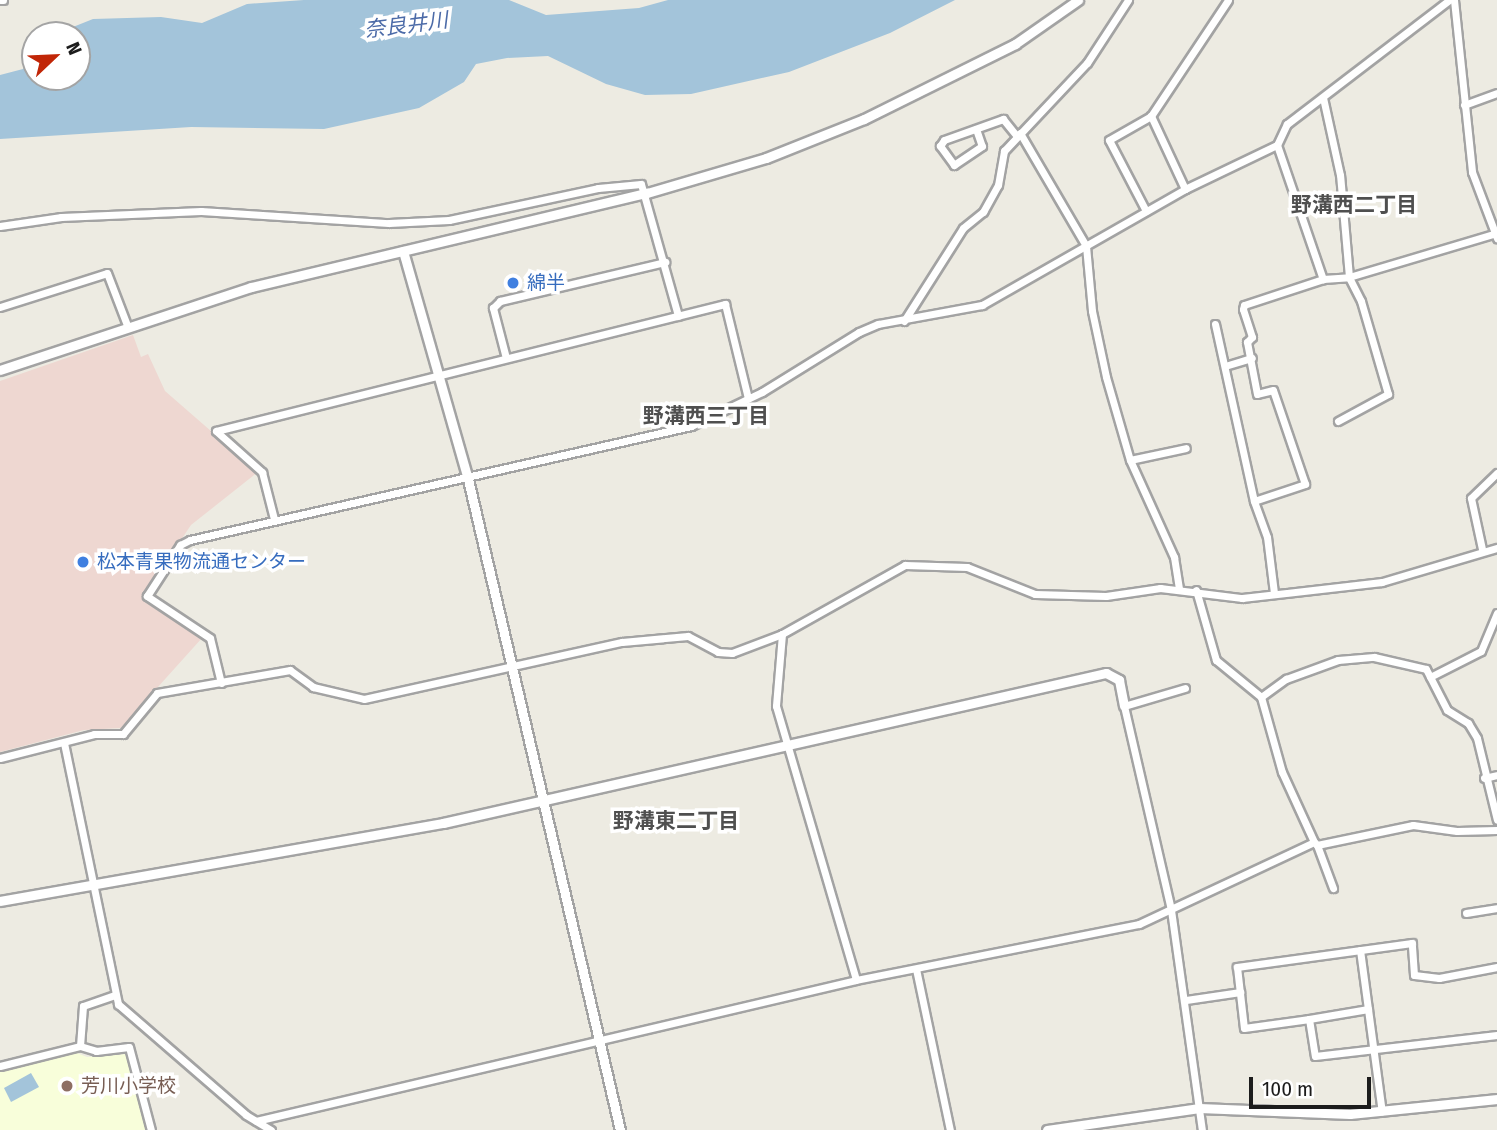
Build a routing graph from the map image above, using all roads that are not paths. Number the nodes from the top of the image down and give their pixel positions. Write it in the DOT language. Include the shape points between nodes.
graph roads {
  1 [pos="1078,0"];
  2 [pos="1128,0"];
  3 [pos="1228,0"];
  4 [pos="1452,0"];
  5 [pos="1497,93"];
  6 [pos="1323,98"];
  7 [pos="1464,105"];
  8 [pos="1151,116"];
  9 [pos="976,129"];
  10 [pos="1018,134"];
  11 [pos="1277,145"];
  12 [pos="1185,189"];
  13 [pos="647,193"];
  14 [pos="1146,211"];
  15 [pos="0,226"];
  16 [pos="1496,235"];
  17 [pos="1086,246"];
  18 [pos="402,251"];
  19 [pos="665,262"];
  20 [pos="1349,277"];
  21 [pos="1323,279"];
  22 [pos="0,307"];
  23 [pos="678,316"];
  24 [pos="904,321"];
  25 [pos="1215,324"];
  26 [pos="127,325"];
  27 [pos="506,358"];
  28 [pos="1252,358"];
  29 [pos="1225,366"];
  30 [pos="0,370"];
  31 [pos="439,375"];
  32 [pos="748,398"];
  33 [pos="1338,421"];
  34 [pos="1186,448"];
  35 [pos="1130,460"];
  36 [pos="1497,473"];
  37 [pos="467,475"];
  38 [pos="1254,501"];
  39 [pos="274,519"];
  40 [pos="1497,548"];
  41 [pos="1482,549"];
  42 [pos="1179,589"];
  43 [pos="1196,590"];
  44 [pos="1274,593"];
  45 [pos="1497,613"];
  46 [pos="782,634"];
  47 [pos="512,668"];
  48 [pos="1430,677"];
  49 [pos="221,683"];
  50 [pos="1185,688"];
  51 [pos="1261,697"];
  52 [pos="1124,706"];
  53 [pos="64,743"];
  54 [pos="788,746"];
  55 [pos="0,758"];
  56 [pos="1497,775"];
  57 [pos="1484,778"];
  58 [pos="543,802"];
  59 [pos="1497,820"];
  60 [pos="1497,830"];
  61 [pos="1316,844"];
  62 [pos="96,883"];
  63 [pos="1333,888"];
  64 [pos="0,901"];
  65 [pos="1497,908"];
  66 [pos="1171,910"];
  67 [pos="1466,913"];
  68 [pos="1360,950"];
  69 [pos="1497,967"];
  70 [pos="916,969"];
  71 [pos="856,980"];
  72 [pos="1240,992"];
  73 [pos="115,995"];
  74 [pos="1186,1000"];
  75 [pos="1368,1009"];
  76 [pos="1309,1019"];
  77 [pos="1497,1035"];
  78 [pos="599,1040"];
  79 [pos="80,1046"];
  80 [pos="1374,1048"];
  81 [pos="0,1066"];
  82 [pos="1497,1099"];
  83 [pos="1199,1108"];
  84 [pos="1382,1112"];
  85 [pos="256,1121"];
  86 [pos="1103,1125"];
  87 [pos="151,1130"];
  88 [pos="271,1130"];
  89 [pos="620,1130"];
  90 [pos="950,1130"];
  91 [pos="1047,1130"];
  92 [pos="1202,1130"];
  1 -- 13 [label="street" via="1015,44 864,119 766,158"];
  2 -- 10 [label="street" via="1087,63"];
  3 -- 8 [label="street"];
  4 -- 6 [label="street"];
  4 -- 7 [label="street"];
  5 -- 7 [label="street"];
  6 -- 11 [label="street" via="1287,124"];
  6 -- 20 [label="street" via="1340,175"];
  7 -- 16 [label="street" via="1472,172"];
  8 -- 12 [label="street"];
  8 -- 14 [label="street" via="1110,140"];
  9 -- 9 [label="street" via="940,146 954,165 982,146"];
  9 -- 10 [label="street" via="1003,119"];
  10 -- 17 [label="street"];
  10 -- 24 [label="street" via="1004,151 998,185 983,212 963,228"];
  11 -- 12 [label="street"];
  11 -- 21 [label="street"];
  12 -- 14 [label="street"];
  13 -- 15 [label="street" via="641,184 598,188 449,220 389,223 201,211"];
  13 -- 18 [label="street"];
  13 -- 19 [label="street"];
  14 -- 17 [label="street"];
  16 -- 20 [label="street"];
  17 -- 24 [label="street" via="982,305"];
  17 -- 35 [label="street" via="1097,339"];
  18 -- 26 [label="street" via="251,287"];
  18 -- 31 [label="street"];
  19 -- 23 [label="street"];
  19 -- 27 [label="street" via="500,301 493,308"];
  20 -- 21 [label="street"];
  20 -- 33 [label="street" via="1361,301 1388,394"];
  21 -- 28 [label="street" via="1244,305"];
  22 -- 26 [label="street" via="100,272 111,278"];
  23 -- 27 [label="street"];
  23 -- 32 [label="street" via="725,304"];
  24 -- 32 [label="street" via="859,332"];
  25 -- 29 [label="street"];
  26 -- 30 [label="street"];
  27 -- 31 [label="street"];
  28 -- 29 [label="street"];
  28 -- 38 [label="street" via="1257,394 1273,390 1305,484"];
  29 -- 38 [label="street"];
  31 -- 37 [label="street"];
  31 -- 39 [label="street" via="215,431 262,472"];
  32 -- 37 [label="street" via="691,426"];
  34 -- 35 [label="street"];
  35 -- 42 [label="street" via="1174,557"];
  36 -- 41 [label="street" via="1471,498"];
  37 -- 39 [label="street"];
  37 -- 47 [label="street"];
  38 -- 44 [label="street" via="1267,537"];
  39 -- 49 [label="street" via="180,545 147,596 210,638"];
  40 -- 41 [label="street"];
  41 -- 44 [label="street" via="1382,582"];
  42 -- 43 [label="street"];
  42 -- 46 [label="street" via="1106,596 1045,595 967,567 905,565"];
  43 -- 44 [label="street" via="1242,598"];
  43 -- 51 [label="street" via="1216,660"];
  45 -- 48 [label="street" via="1481,651"];
  46 -- 47 [label="street" via="732,653 718,652 688,636 622,642"];
  46 -- 54 [label="street" via="776,706"];
  47 -- 49 [label="street" via="364,699 313,687 290,670"];
  47 -- 58 [label="street"];
  48 -- 51 [label="street" via="1419,666 1393,665 1374,657 1338,660 1286,679"];
  48 -- 57 [label="street" via="1447,710 1468,723"];
  49 -- 53 [label="street" via="157,693 122,734 94,734"];
  50 -- 52 [label="street"];
  51 -- 61 [label="street" via="1282,772"];
  52 -- 54 [label="street" via="1119,680 1106,673"];
  52 -- 66 [label="street"];
  53 -- 55 [label="street"];
  53 -- 62 [label="street"];
  54 -- 58 [label="street"];
  54 -- 71 [label="street"];
  56 -- 57 [label="street"];
  57 -- 59 [label="street"];
  58 -- 62 [label="street"];
  58 -- 78 [label="street"];
  60 -- 61 [label="street" via="1469,832 1413,825"];
  61 -- 63 [label="street"];
  61 -- 66 [label="street"];
  62 -- 64 [label="street"];
  62 -- 73 [label="street"];
  65 -- 67 [label="street"];
  66 -- 70 [label="street" via="1139,924"];
  66 -- 74 [label="street"];
  68 -- 69 [label="street" via="1412,943 1414,975 1438,978"];
  68 -- 72 [label="street" via="1237,967"];
  68 -- 75 [label="street"];
  70 -- 71 [label="street"];
  70 -- 90 [label="street"];
  71 -- 78 [label="street"];
  72 -- 74 [label="street"];
  72 -- 76 [label="street" via="1244,1028"];
  73 -- 79 [label="street" via="83,1006"];
  73 -- 85 [label="street" via="152,1037"];
  74 -- 83 [label="street"];
  75 -- 76 [label="street"];
  75 -- 80 [label="street"];
  76 -- 80 [label="street" via="1315,1055"];
  77 -- 80 [label="street"];
  78 -- 85 [label="street"];
  78 -- 89 [label="street"];
  79 -- 81 [label="street"];
  79 -- 87 [label="street" via="96,1051 129,1047"];
  80 -- 84 [label="street"];
  82 -- 84 [label="street"];
  83 -- 84 [label="street"];
  83 -- 86 [label="street"];
  83 -- 92 [label="street"];
  85 -- 88 [label="street"];
  86 -- 91 [label="street"];
}
